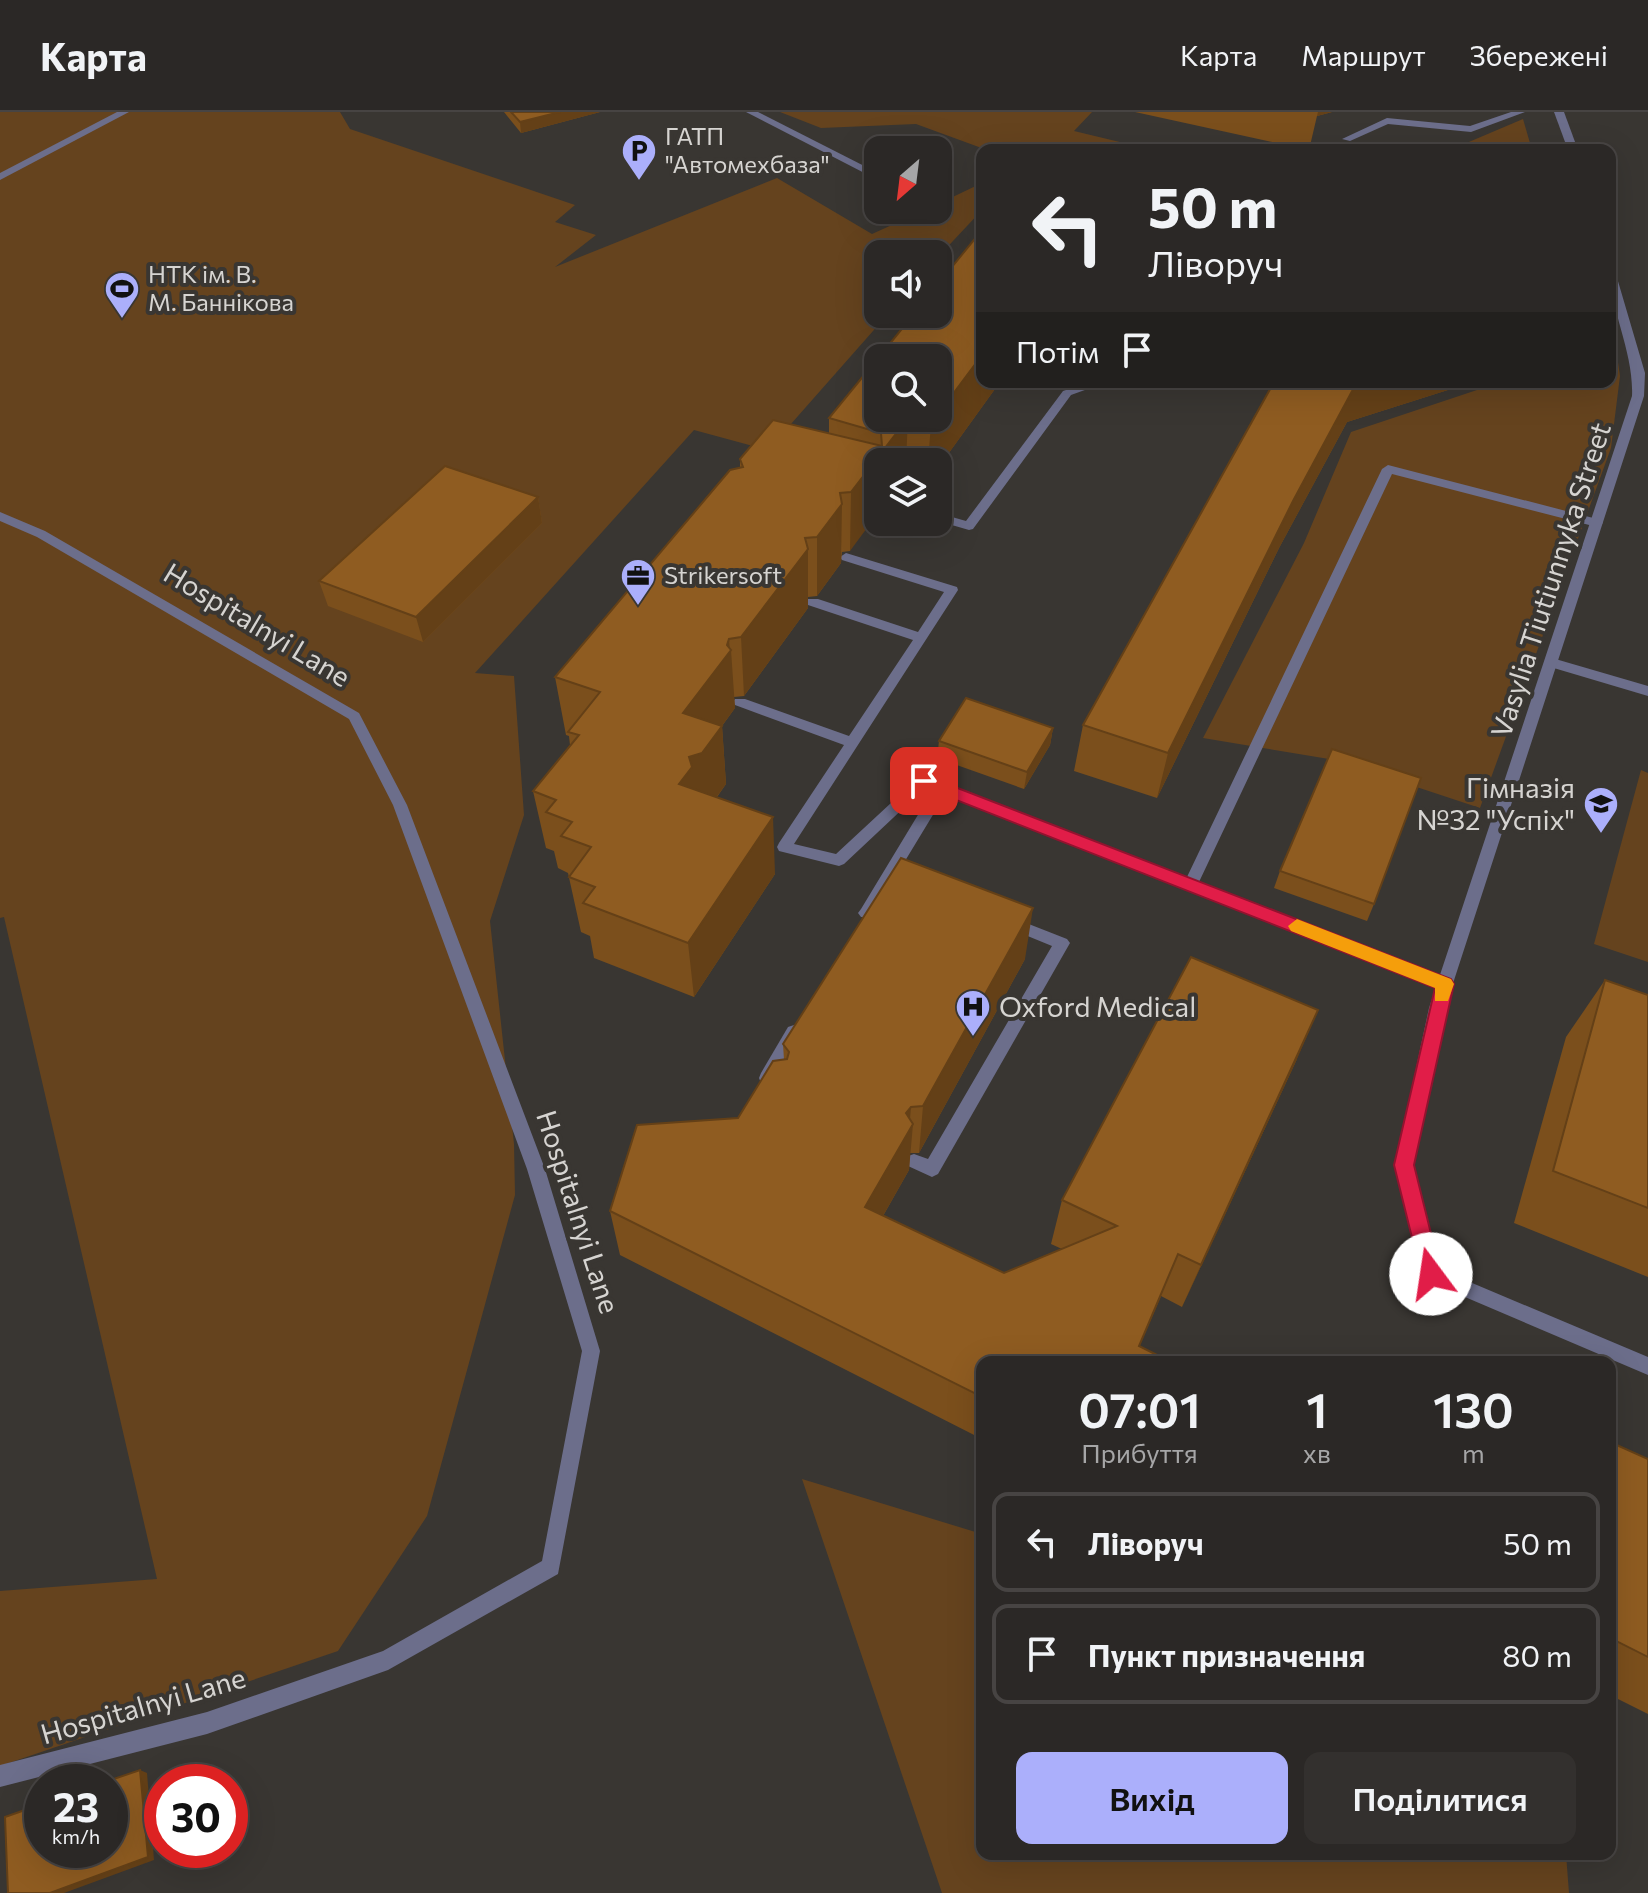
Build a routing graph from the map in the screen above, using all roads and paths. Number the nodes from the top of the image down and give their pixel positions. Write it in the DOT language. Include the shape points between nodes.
graph roads {
  1 [pos="124,112"];
  2 [pos="751,112"];
  3 [pos="1520,112"];
  4 [pos="1559,112"];
  5 [pos="1347,139"];
  6 [pos="1571,144"];
  7 [pos="864,170"];
  8 [pos="0,177"];
  9 [pos="1616,289"];
  10 [pos="1644,374"];
  11 [pos="1082,388"];
  12 [pos="0,516"];
  13 [pos="952,521"];
  14 [pos="1597,523"];
  15 [pos="846,557"];
  16 [pos="813,602"];
  17 [pos="921,638"];
  18 [pos="1552,663"];
  19 [pos="1648,691"];
  20 [pos="740,702"];
  21 [pos="854,743"];
  22 [pos="942,788"];
  23 [pos="1191,884"];
  24 [pos="990,915"];
  25 [pos="857,930"];
  26 [pos="1445,984"];
  27 [pos="800,1023"];
  28 [pos="770,1096"];
  29 [pos="914,1161"];
  30 [pos="1648,1366"];
  31 [pos="0,1776"];
  1 -- 8 [label="street"];
  2 -- 7 [label="street"];
  3 -- 5 [label="street" via="1471,129 1387,121"];
  4 -- 6 [label="street"];
  9 -- 10 [label="street, Vasylia Tiutiunnyka Street"];
  10 -- 14 [label="street, Vasylia Tiutiunnyka Street"];
  11 -- 13 [label="street" via="1067,393 969,526"];
  12 -- 31 [label="street, Hospitalnyi Lane" via="67,549 354,716 400,805 536,1169 591,1351 551,1567 388,1660 207,1723"];
  14 -- 18 [label="street, Vasylia Tiutiunnyka Street"];
  14 -- 23 [label="street" via="1388,469"];
  15 -- 17 [label="street" via="952,590"];
  16 -- 17 [label="street"];
  17 -- 21 [label="street"];
  18 -- 19 [label="street"];
  18 -- 26 [label="street, Vasylia Tiutiunnyka Street"];
  20 -- 21 [label="street"];
  21 -- 22 [label="street" via="777,845 839,860 924,781"];
  22 -- 23 [label="street"];
  22 -- 25 [label="street" via="896,879"];
  23 -- 26 [label="street"];
  24 -- 29 [label="street" via="1062,943 932,1169"];
  26 -- 30 [label="street, Vasylia Tiutiunnyka Street" via="1404,1165 1431,1274"];
  27 -- 28 [label="street" via="759,1090"];
}
